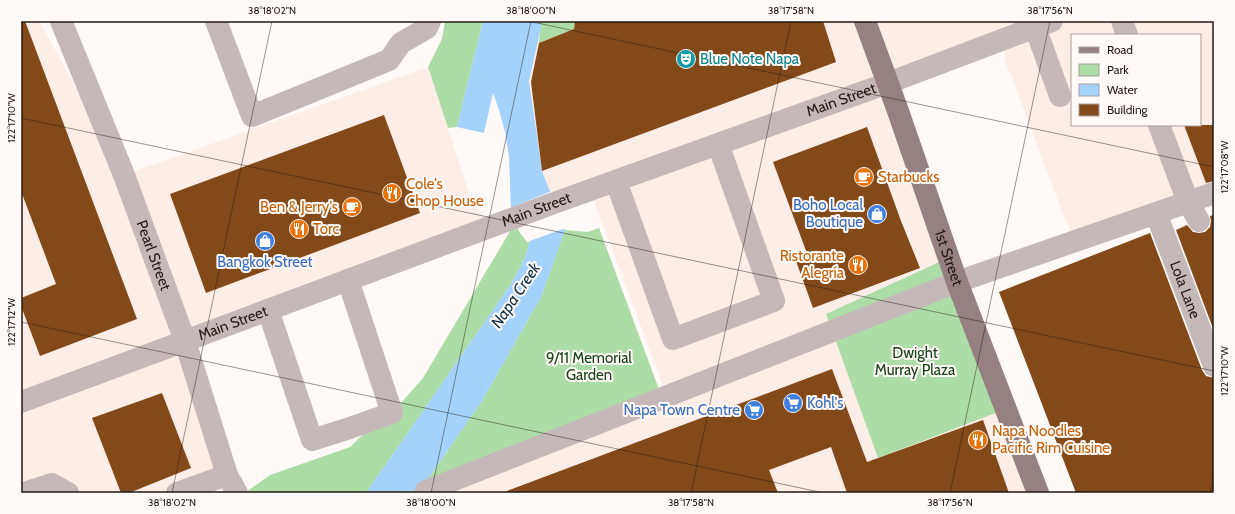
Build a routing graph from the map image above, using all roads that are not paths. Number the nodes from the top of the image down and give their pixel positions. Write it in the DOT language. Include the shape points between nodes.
graph roads {
  1 [pos="61,21"];
  2 [pos="216,21"];
  3 [pos="430,21"];
  4 [pos="865,21"];
  5 [pos="1122,21"];
  6 [pos="1044,24"];
  7 [pos="1127,34"];
  8 [pos="888,83"];
  9 [pos="1060,96"];
  10 [pos="1160,126"];
  11 [pos="718,144"];
  12 [pos="616,181"];
  13 [pos="1214,193"];
  14 [pos="1188,202"];
  15 [pos="1156,213"];
  16 [pos="1199,221"];
  17 [pos="348,280"];
  18 [pos="957,282"];
  19 [pos="268,310"];
  20 [pos="185,341"];
  21 [pos="1214,366"];
  22 [pos="21,402"];
  23 [pos="232,484"];
  24 [pos="426,490"];
  25 [pos="24,493"];
  26 [pos="68,493"];
  27 [pos="177,493"];
  28 [pos="1038,493"];
  1 -- 20 [label="street, Pearl Street" via="124,175"];
  2 -- 3 [label="street" via="252,116 388,60 401,44 427,28"];
  4 -- 8 [label="main road, 1st Street"];
  5 -- 7 [label="street"];
  6 -- 8 [label="street, Main Street"];
  6 -- 9 [label="street"];
  8 -- 11 [label="street, Main Street"];
  8 -- 18 [label="main road, 1st Street"];
  10 -- 14 [label="street"];
  11 -- 12 [label="street, Main Street"];
  11 -- 12 [label="street" via="774,301 673,339"];
  12 -- 17 [label="street, Main Street"];
  13 -- 14 [label="street"];
  14 -- 15 [label="street"];
  14 -- 16 [label="street"];
  15 -- 18 [label="street"];
  15 -- 21 [label="street, Lola Lane"];
  17 -- 19 [label="street, Main Street"];
  17 -- 19 [label="street" via="392,413 312,440"];
  18 -- 24 [label="street"];
  18 -- 28 [label="main road, 1st Street"];
  19 -- 20 [label="street, Main Street"];
  20 -- 22 [label="street, Main Street"];
  20 -- 23 [label="street, Pearl Street"];
  23 -- 27 [label="street"];
  25 -- 26 [label="street" via="52,484"];
}
